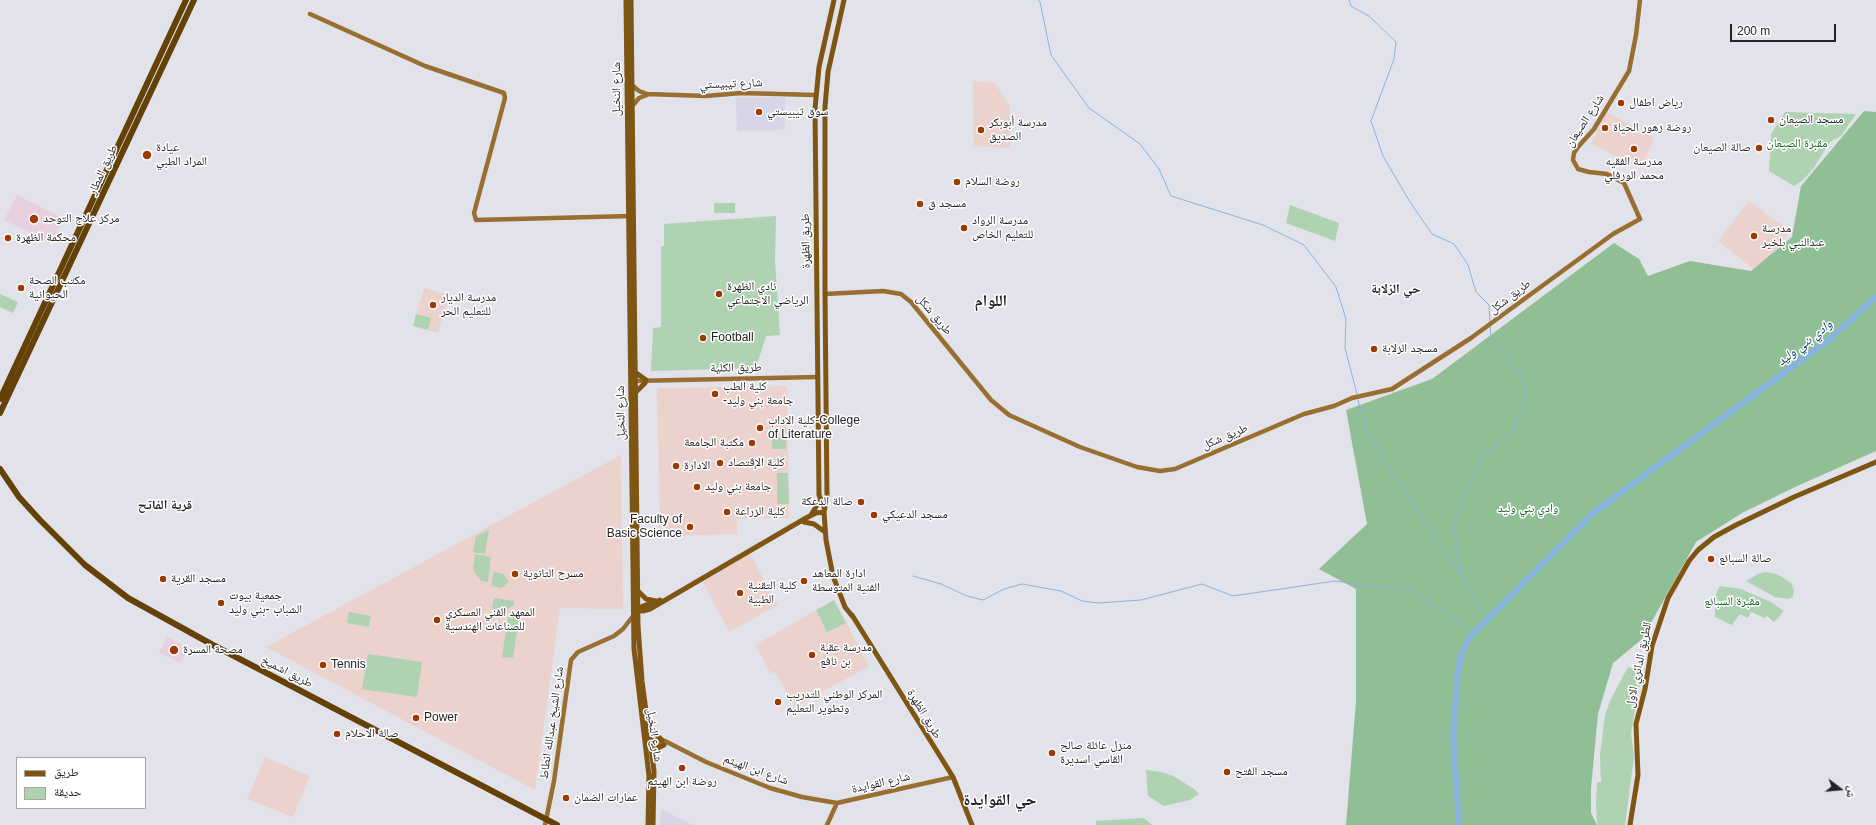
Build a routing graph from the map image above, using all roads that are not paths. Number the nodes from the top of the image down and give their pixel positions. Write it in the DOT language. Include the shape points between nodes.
graph roads {
  1 [pos="186,0"];
  2 [pos="194,0"];
  3 [pos="626,0"];
  4 [pos="631,0"];
  5 [pos="834,0"];
  6 [pos="844,0"];
  7 [pos="1640,0"];
  8 [pos="310,14"];
  9 [pos="630,62"];
  10 [pos="633,86"];
  11 [pos="647,94"];
  12 [pos="816,95"];
  13 [pos="634,104"];
  14 [pos="628,216"];
  15 [pos="634,216"];
  16 [pos="1640,219"];
  17 [pos="824,294"];
  18 [pos="635,372"];
  19 [pos="818,377"];
  20 [pos="634,382"];
  21 [pos="645,382"];
  22 [pos="636,392"];
  23 [pos="0,399"];
  24 [pos="0,413"];
  25 [pos="1876,462"];
  26 [pos="0,469"];
  27 [pos="820,500"];
  28 [pos="824,509"];
  29 [pos="811,515"];
  30 [pos="804,522"];
  31 [pos="797,524"];
  32 [pos="825,532"];
  33 [pos="638,591"];
  34 [pos="667,598"];
  35 [pos="656,602"];
  36 [pos="636,609"];
  37 [pos="647,610"];
  38 [pos="633,616"];
  39 [pos="638,626"];
  40 [pos="648,726"];
  41 [pos="648,743"];
  42 [pos="663,743"];
  43 [pos="652,758"];
  44 [pos="952,777"];
  45 [pos="837,803"];
  46 [pos="545,822"];
  47 [pos="557,825"];
  48 [pos="648,825"];
  49 [pos="653,825"];
  50 [pos="827,825"];
  51 [pos="972,825"];
  52 [pos="1630,825"];
  1 -- 23 [label="highway, طريق المطار"];
  2 -- 24 [label="highway, طريق المطار"];
  3 -- 9 [label="main road, شارع النخيل"];
  4 -- 9 [label="main road, شارع النخيل"];
  5 -- 12 [label="main road, طريق الظهرة" via="824,40"];
  6 -- 17 [label="main road, طريق الظهرة" via="826,90"];
  7 -- 16 [label="main road, شارع الصيعان" via="1629,71 1594,129 1574,153 1573,160 1578,169 1607,174 1624,183"];
  8 -- 14 [label="main road" via="425,66 504,93 474,213 476,220"];
  9 -- 10 [label="main road, شارع النخيل"];
  9 -- 14 [label="main road, شارع النخيل"];
  10 -- 11 [label="main road"];
  10 -- 13 [label="main road, شارع النخيل"];
  11 -- 12 [label="main road, شارع تيبيستي"];
  11 -- 13 [label="main road"];
  12 -- 19 [label="main road, طريق الظهرة"];
  13 -- 15 [label="main road, شارع النخيل"];
  14 -- 15 [label="main road"];
  14 -- 20 [label="main road, شارع النخيل"];
  15 -- 18 [label="main road, شارع النخيل"];
  16 -- 17 [label="main road, طريق شكل" via="1613,234 1470,338 1392,389 1352,398 1304,414 1168,471 1150,471 1103,455 1058,438 1004,412 986,394 911,302 901,294 883,290"];
  17 -- 28 [label="main road, طريق الظهرة" via="827,497"];
  18 -- 20 [label="main road, شارع النخيل"];
  18 -- 21 [label="main road"];
  19 -- 21 [label="main road, طريق الكلية"];
  19 -- 27 [label="main road, طريق الظهرة"];
  20 -- 21 [label="main road, طريق الكلية"];
  20 -- 22 [label="main road, شارع النخيل"];
  20 -- 36 [label="main road, شارع النخيل"];
  21 -- 22 [label="main road"];
  22 -- 33 [label="main road, شارع النخيل"];
  25 -- 52 [label="main road, الطريق الدائري الاول" via="1776,505 1720,534 1698,550 1689,561 1668,598 1652,646 1636,724 1638,775"];
  26 -- 46 [label="highway, طريق اشميخ" via="19,497 40,520 85,565 128,598"];
  27 -- 28 [label="main road, طريق الظهرة"];
  27 -- 29 [label="main road"];
  28 -- 29 [label="main road, شارع الشيخ عبدالله انطاط"];
  28 -- 30 [label="main road, شارع الشيخ عبدالله انطاط"];
  28 -- 32 [label="main road, طريق الظهرة"];
  29 -- 31 [label="main road, شارع الشيخ عبدالله انطاط"];
  30 -- 31 [label="main road, شارع الشيخ عبدالله انطاط"];
  30 -- 32 [label="main road"];
  31 -- 34 [label="main road, شارع الشيخ عبدالله انطاط"];
  32 -- 44 [label="main road, طريق الظهرة" via="832,568 853,617"];
  33 -- 35 [label="main road" via="646,599"];
  33 -- 36 [label="main road, شارع النخيل"];
  34 -- 35 [label="main road, شارع الشيخ عبدالله انطاط"];
  34 -- 37 [label="main road, شارع الشيخ عبدالله انطاط"];
  35 -- 36 [label="main road, شارع الشيخ عبدالله انطاط"];
  36 -- 37 [label="main road"];
  36 -- 38 [label="main road, شارع الشيخ عبدالله انطاط"];
  36 -- 39 [label="main road, شارع النخيل"];
  37 -- 39 [label="main road"];
  38 -- 41 [label="main road, شارع النخيل" via="635,668"];
  38 -- 46 [label="main road, شارع الشيخ عبدالله انطاط" via="614,636 578,652 571,660 554,781"];
  39 -- 40 [label="main road, شارع النخيل"];
  40 -- 41 [label="main road, شارع النخيل"];
  40 -- 42 [label="main road"];
  41 -- 42 [label="main road"];
  41 -- 43 [label="main road, شارع النخيل"];
  41 -- 48 [label="main road, شارع النخيل"];
  42 -- 43 [label="main road"];
  42 -- 45 [label="main road, شارع ابن الهيثم" via="770,788"];
  43 -- 49 [label="main road, شارع النخيل" via="655,788"];
  44 -- 45 [label="main road, شارع القوايدة"];
  44 -- 51 [label="main road, طريق الظهرة"];
  45 -- 50 [label="main road, شارع القوايدة"];
  46 -- 47 [label="highway, طريق اشميخ"];
}
